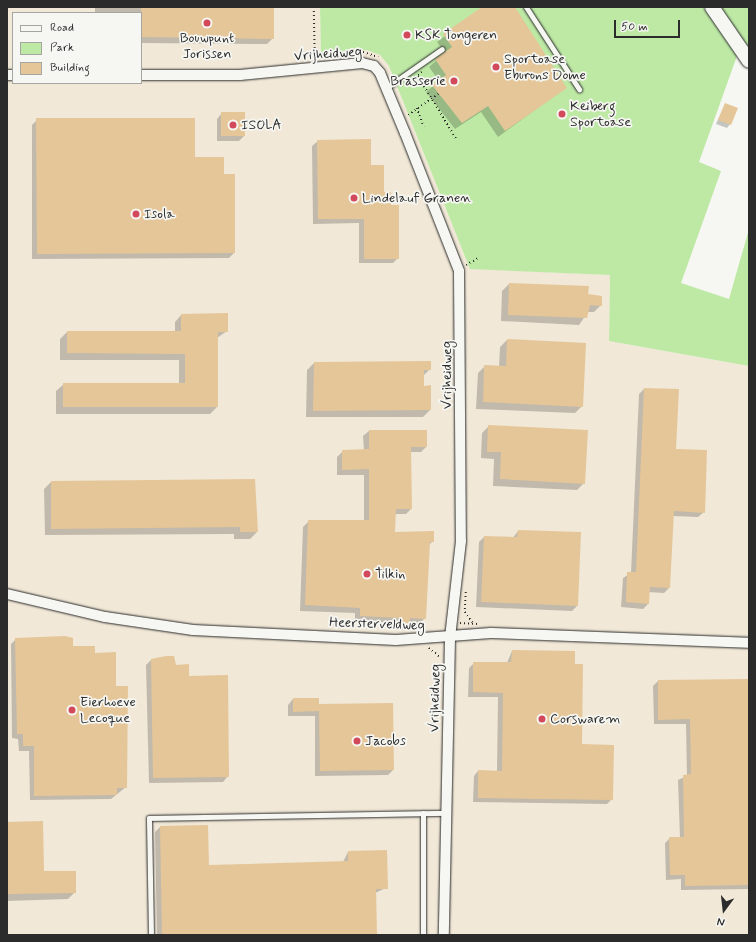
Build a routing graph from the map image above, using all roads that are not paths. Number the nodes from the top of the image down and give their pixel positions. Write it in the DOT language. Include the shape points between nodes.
graph roads {
  1 [pos="526,7"];
  2 [pos="712,7"];
  3 [pos="442,49"];
  4 [pos="749,61"];
  5 [pos="142,75"];
  6 [pos="386,88"];
  7 [pos="579,89"];
  8 [pos="7,594"];
  9 [pos="450,638"];
  10 [pos="749,643"];
  11 [pos="423,813"];
  12 [pos="447,813"];
  13 [pos="151,935"];
  14 [pos="423,935"];
  15 [pos="444,935"];
  1 -- 7 [label="lane"];
  2 -- 4 [label="main road"];
  3 -- 6 [label="lane"];
  5 -- 6 [label="street, Vrijheidweg" via="240,75 315,63 362,63 374,66"];
  6 -- 9 [label="street, Vrijheidweg" via="458,271 461,542"];
  8 -- 9 [label="street, Heersterveldweg" via="105,617 193,630 396,640"];
  9 -- 10 [label="street, Heersterveldweg" via="491,633"];
  9 -- 12 [label="street, Vrijheidweg"];
  11 -- 12 [label="lane"];
  11 -- 13 [label="lane" via="148,818"];
  11 -- 14 [label="lane"];
  12 -- 15 [label="street, Vrijheidweg"];
}
